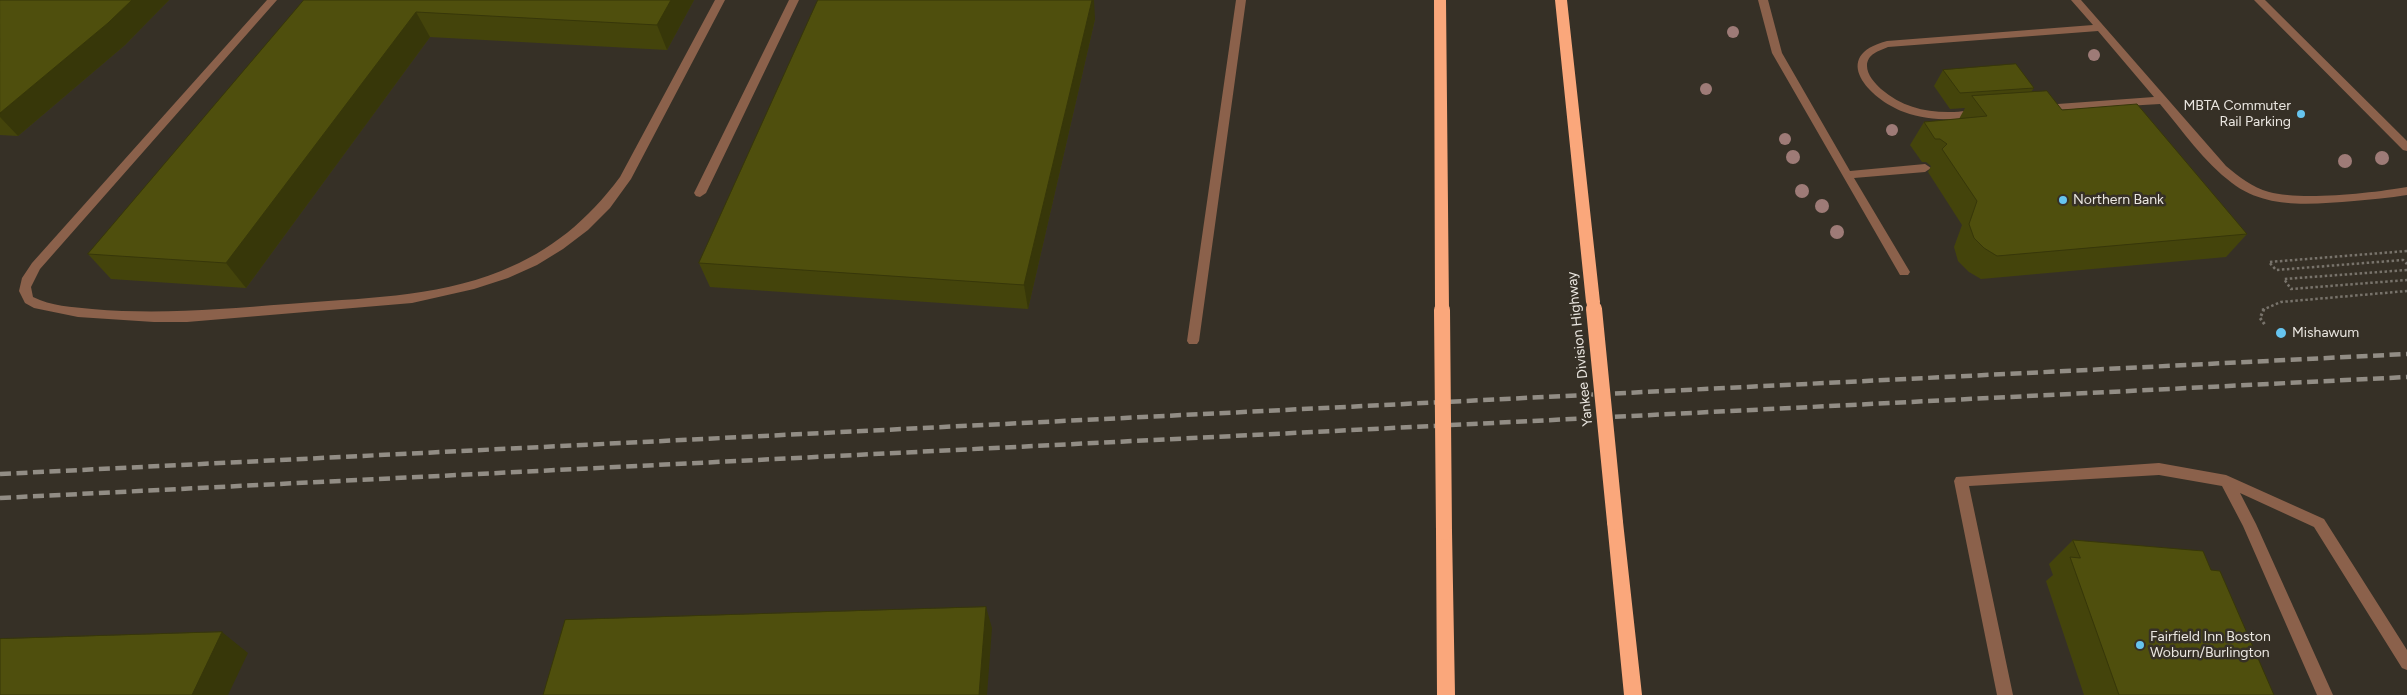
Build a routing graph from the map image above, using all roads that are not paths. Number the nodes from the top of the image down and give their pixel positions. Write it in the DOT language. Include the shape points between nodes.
graph roads {
  1 [pos="272,0"];
  2 [pos="720,0"];
  3 [pos="794,0"];
  4 [pos="1240,0"];
  5 [pos="1440,0"];
  6 [pos="1561,0"];
  7 [pos="1763,0"];
  8 [pos="2076,0"];
  9 [pos="2259,0"];
  10 [pos="2100,28"];
  11 [pos="2162,100"];
  12 [pos="2033,110"];
  13 [pos="1983,114"];
  14 [pos="2407,147"];
  15 [pos="1925,168"];
  16 [pos="1847,175"];
  17 [pos="2407,191"];
  18 [pos="700,193"];
  19 [pos="1904,272"];
  20 [pos="1193,341"];
  21 [pos="2226,481"];
  22 [pos="2407,663"];
  23 [pos="1446,695"];
  24 [pos="1633,695"];
  25 [pos="2005,695"];
  26 [pos="2325,695"];
  1 -- 2 [label="lane" via="36,266 25,288 34,304 51,309 158,318 187,317 412,298 454,291 512,272 570,240 612,200"];
  3 -- 18 [label="lane"];
  4 -- 20 [label="lane"];
  5 -- 23 [label="highway, bridge"];
  6 -- 24 [label="highway, Yankee Division Highway, bridge"];
  7 -- 16 [label="lane" via="1777,53"];
  8 -- 10 [label="lane"];
  9 -- 14 [label="lane"];
  10 -- 11 [label="lane"];
  10 -- 13 [label="lane" via="1887,44 1875,47 1864,56 1862,66 1866,80 1875,92 1894,105 1931,116"];
  11 -- 12 [label="lane"];
  11 -- 17 [label="lane" via="2222,170 2257,193 2299,201"];
  15 -- 16 [label="lane"];
  16 -- 19 [label="lane"];
  21 -- 22 [label="lane" via="2318,523"];
  21 -- 25 [label="lane" via="2159,469 1961,481"];
  21 -- 26 [label="lane" via="2249,524"];
}
